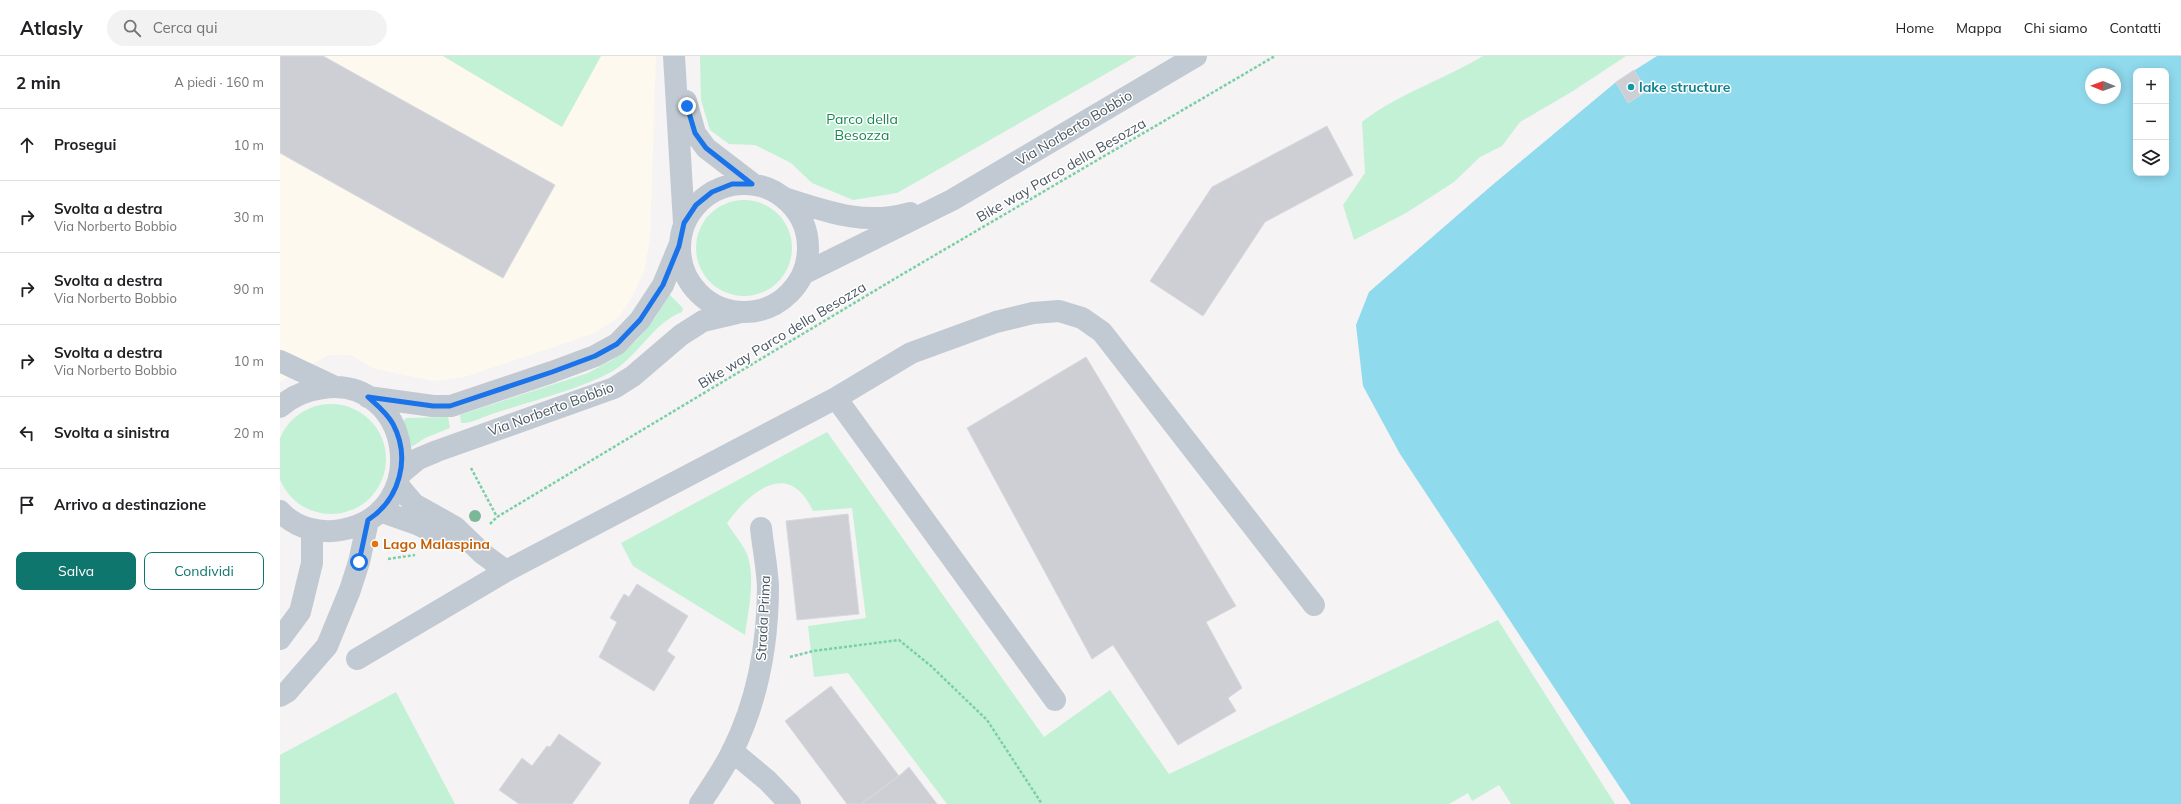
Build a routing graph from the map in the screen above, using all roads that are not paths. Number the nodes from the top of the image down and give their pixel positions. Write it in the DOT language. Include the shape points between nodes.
graph roads {
  1 [pos="1196,56"];
  2 [pos="674,57"];
  3 [pos="752,184"];
  4 [pos="784,198"];
  5 [pos="952,200"];
  6 [pos="684,223"];
  7 [pos="679,246"];
  8 [pos="803,274"];
  9 [pos="737,313"];
  10 [pos="280,360"];
  11 [pos="333,386"];
  12 [pos="368,397"];
  13 [pos="283,398"];
  14 [pos="836,398"];
  15 [pos="399,480"];
  16 [pos="280,511"];
  17 [pos="374,516"];
  18 [pos="761,528"];
  19 [pos="312,530"];
  20 [pos="483,554"];
  21 [pos="506,571"];
  22 [pos="1314,605"];
  23 [pos="280,639"];
  24 [pos="357,659"];
  25 [pos="280,696"];
  26 [pos="1055,700"];
  27 [pos="732,751"];
  28 [pos="700,804"];
  29 [pos="790,804"];
  1 -- 5 [label="street, Via Norberto Bobbio"];
  2 -- 3 [label="street" via="695,133 706,148"];
  2 -- 6 [label="street"];
  3 -- 4 [label="street, Via Norberto Bobbio" via="769,188"];
  3 -- 6 [label="street, Via Norberto Bobbio" via="732,184 712,192 696,205"];
  4 -- 5 [label="street, Via Norberto Bobbio" via="840,215 873,220 892,218"];
  4 -- 8 [label="street, Via Norberto Bobbio" via="798,213 807,232 808,253"];
  5 -- 8 [label="street, Via Norberto Bobbio"];
  6 -- 7 [label="street, Via Norberto Bobbio"];
  7 -- 9 [label="street, Via Norberto Bobbio" via="681,266 689,283 702,298 718,308"];
  7 -- 12 [label="street, Via Norberto Bobbio" via="663,285 640,320 617,344 595,356 450,406"];
  8 -- 9 [label="street, Via Norberto Bobbio" via="793,291 777,304 758,312"];
  9 -- 15 [label="street, Via Norberto Bobbio" via="703,321 681,335 633,376 614,388 418,459"];
  10 -- 11 [label="street"];
  11 -- 12 [label="street, Via Norberto Bobbio"];
  11 -- 13 [label="street, Via Norberto Bobbio"];
  12 -- 15 [label="street, Via Norberto Bobbio" via="382,408 397,434 402,456"];
  14 -- 21 [label="street"];
  14 -- 22 [label="street" via="911,354 996,322 1033,313 1059,311 1082,318 1102,332"];
  14 -- 26 [label="street"];
  15 -- 17 [label="street, Via Norberto Bobbio"];
  15 -- 20 [label="street" via="414,504 455,527"];
  16 -- 19 [label="street" via="297,524"];
  17 -- 19 [label="street" via="351,528 332,532"];
  17 -- 20 [label="street" via="417,524"];
  17 -- 25 [label="street" via="350,590 327,646 287,692"];
  18 -- 27 [label="street, Strada Prima" via="768,585 765,642 753,698"];
  19 -- 23 [label="street" via="312,563 300,612"];
  20 -- 21 [label="street"];
  21 -- 24 [label="street"];
  27 -- 28 [label="street, Strada Prima"];
  27 -- 29 [label="street" via="768,781"];
}
